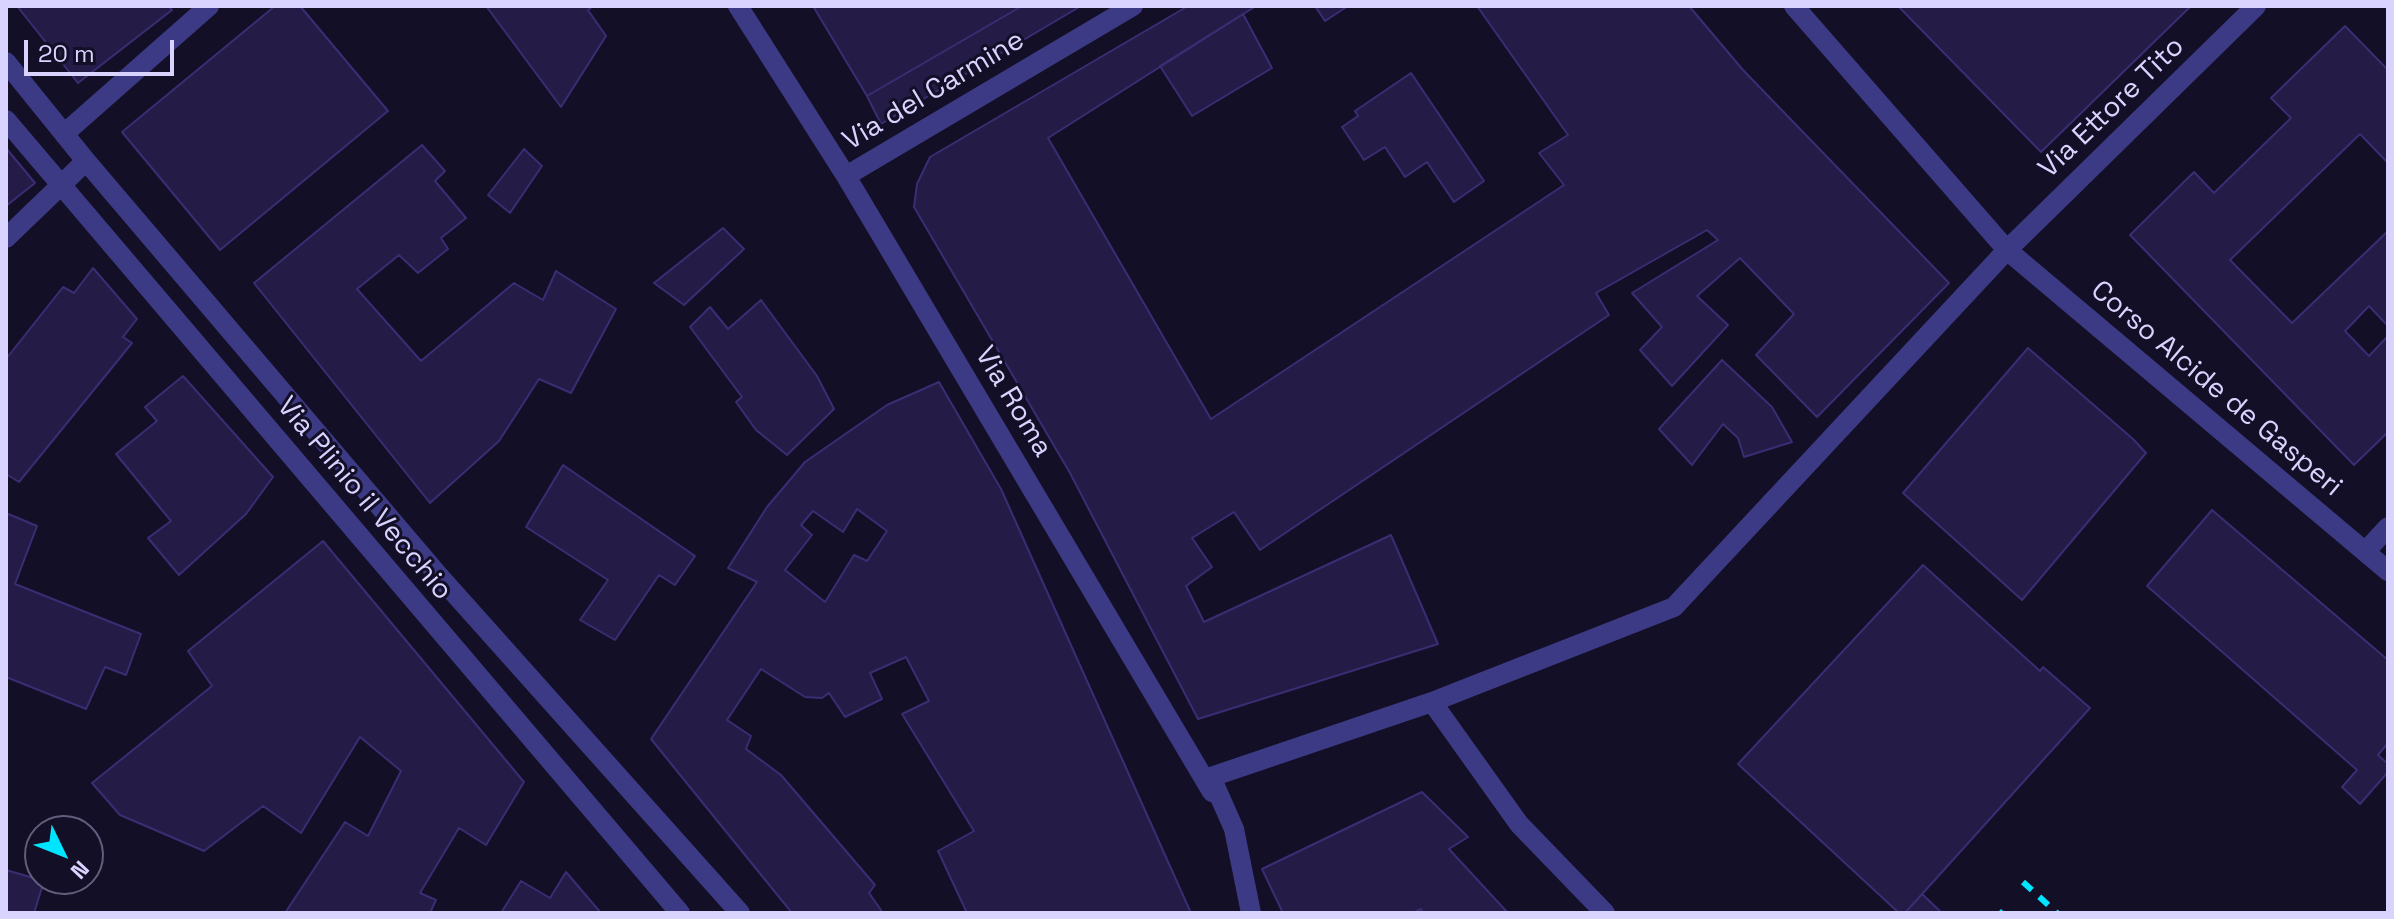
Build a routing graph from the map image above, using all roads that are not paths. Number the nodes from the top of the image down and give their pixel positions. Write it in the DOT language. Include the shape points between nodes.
graph roads {
  1 [pos="209,6"];
  2 [pos="738,6"];
  3 [pos="1133,6"];
  4 [pos="1794,6"];
  5 [pos="2256,6"];
  6 [pos="6,62"];
  7 [pos="6,120"];
  8 [pos="65,133"];
  9 [pos="86,161"];
  10 [pos="846,176"];
  11 [pos="62,186"];
  12 [pos="6,238"];
  13 [pos="2007,250"];
  14 [pos="2388,527"];
  15 [pos="2365,552"];
  16 [pos="2388,571"];
  17 [pos="1432,702"];
  18 [pos="1211,777"];
  19 [pos="1234,829"];
  20 [pos="680,913"];
  21 [pos="740,913"];
  22 [pos="1251,913"];
  23 [pos="1605,913"];
  1 -- 8 [label="street"];
  2 -- 10 [label="street, Via Roma"];
  3 -- 10 [label="street, Via del Carmine"];
  4 -- 13 [label="street, Corso Alcide de Gasperi"];
  5 -- 13 [label="street, Via Ettore Tito"];
  6 -- 8 [label="street"];
  7 -- 11 [label="street, Via Plinio il Vecchio"];
  8 -- 9 [label="street"];
  9 -- 11 [label="street"];
  9 -- 21 [label="street" via="439,576"];
  10 -- 19 [label="street, Via Roma"];
  11 -- 12 [label="street"];
  11 -- 20 [label="street, Via Plinio il Vecchio"];
  13 -- 15 [label="street, Corso Alcide de Gasperi"];
  13 -- 17 [label="street, Via Ettore Tito" via="1674,607"];
  14 -- 15 [label="street"];
  15 -- 16 [label="street, Corso Alcide de Gasperi"];
  17 -- 18 [label="street, Via Ettore Tito"];
  17 -- 23 [label="street" via="1519,824"];
  18 -- 19 [label="street, Via Roma"];
  19 -- 22 [label="street, Via Roma"];
}
